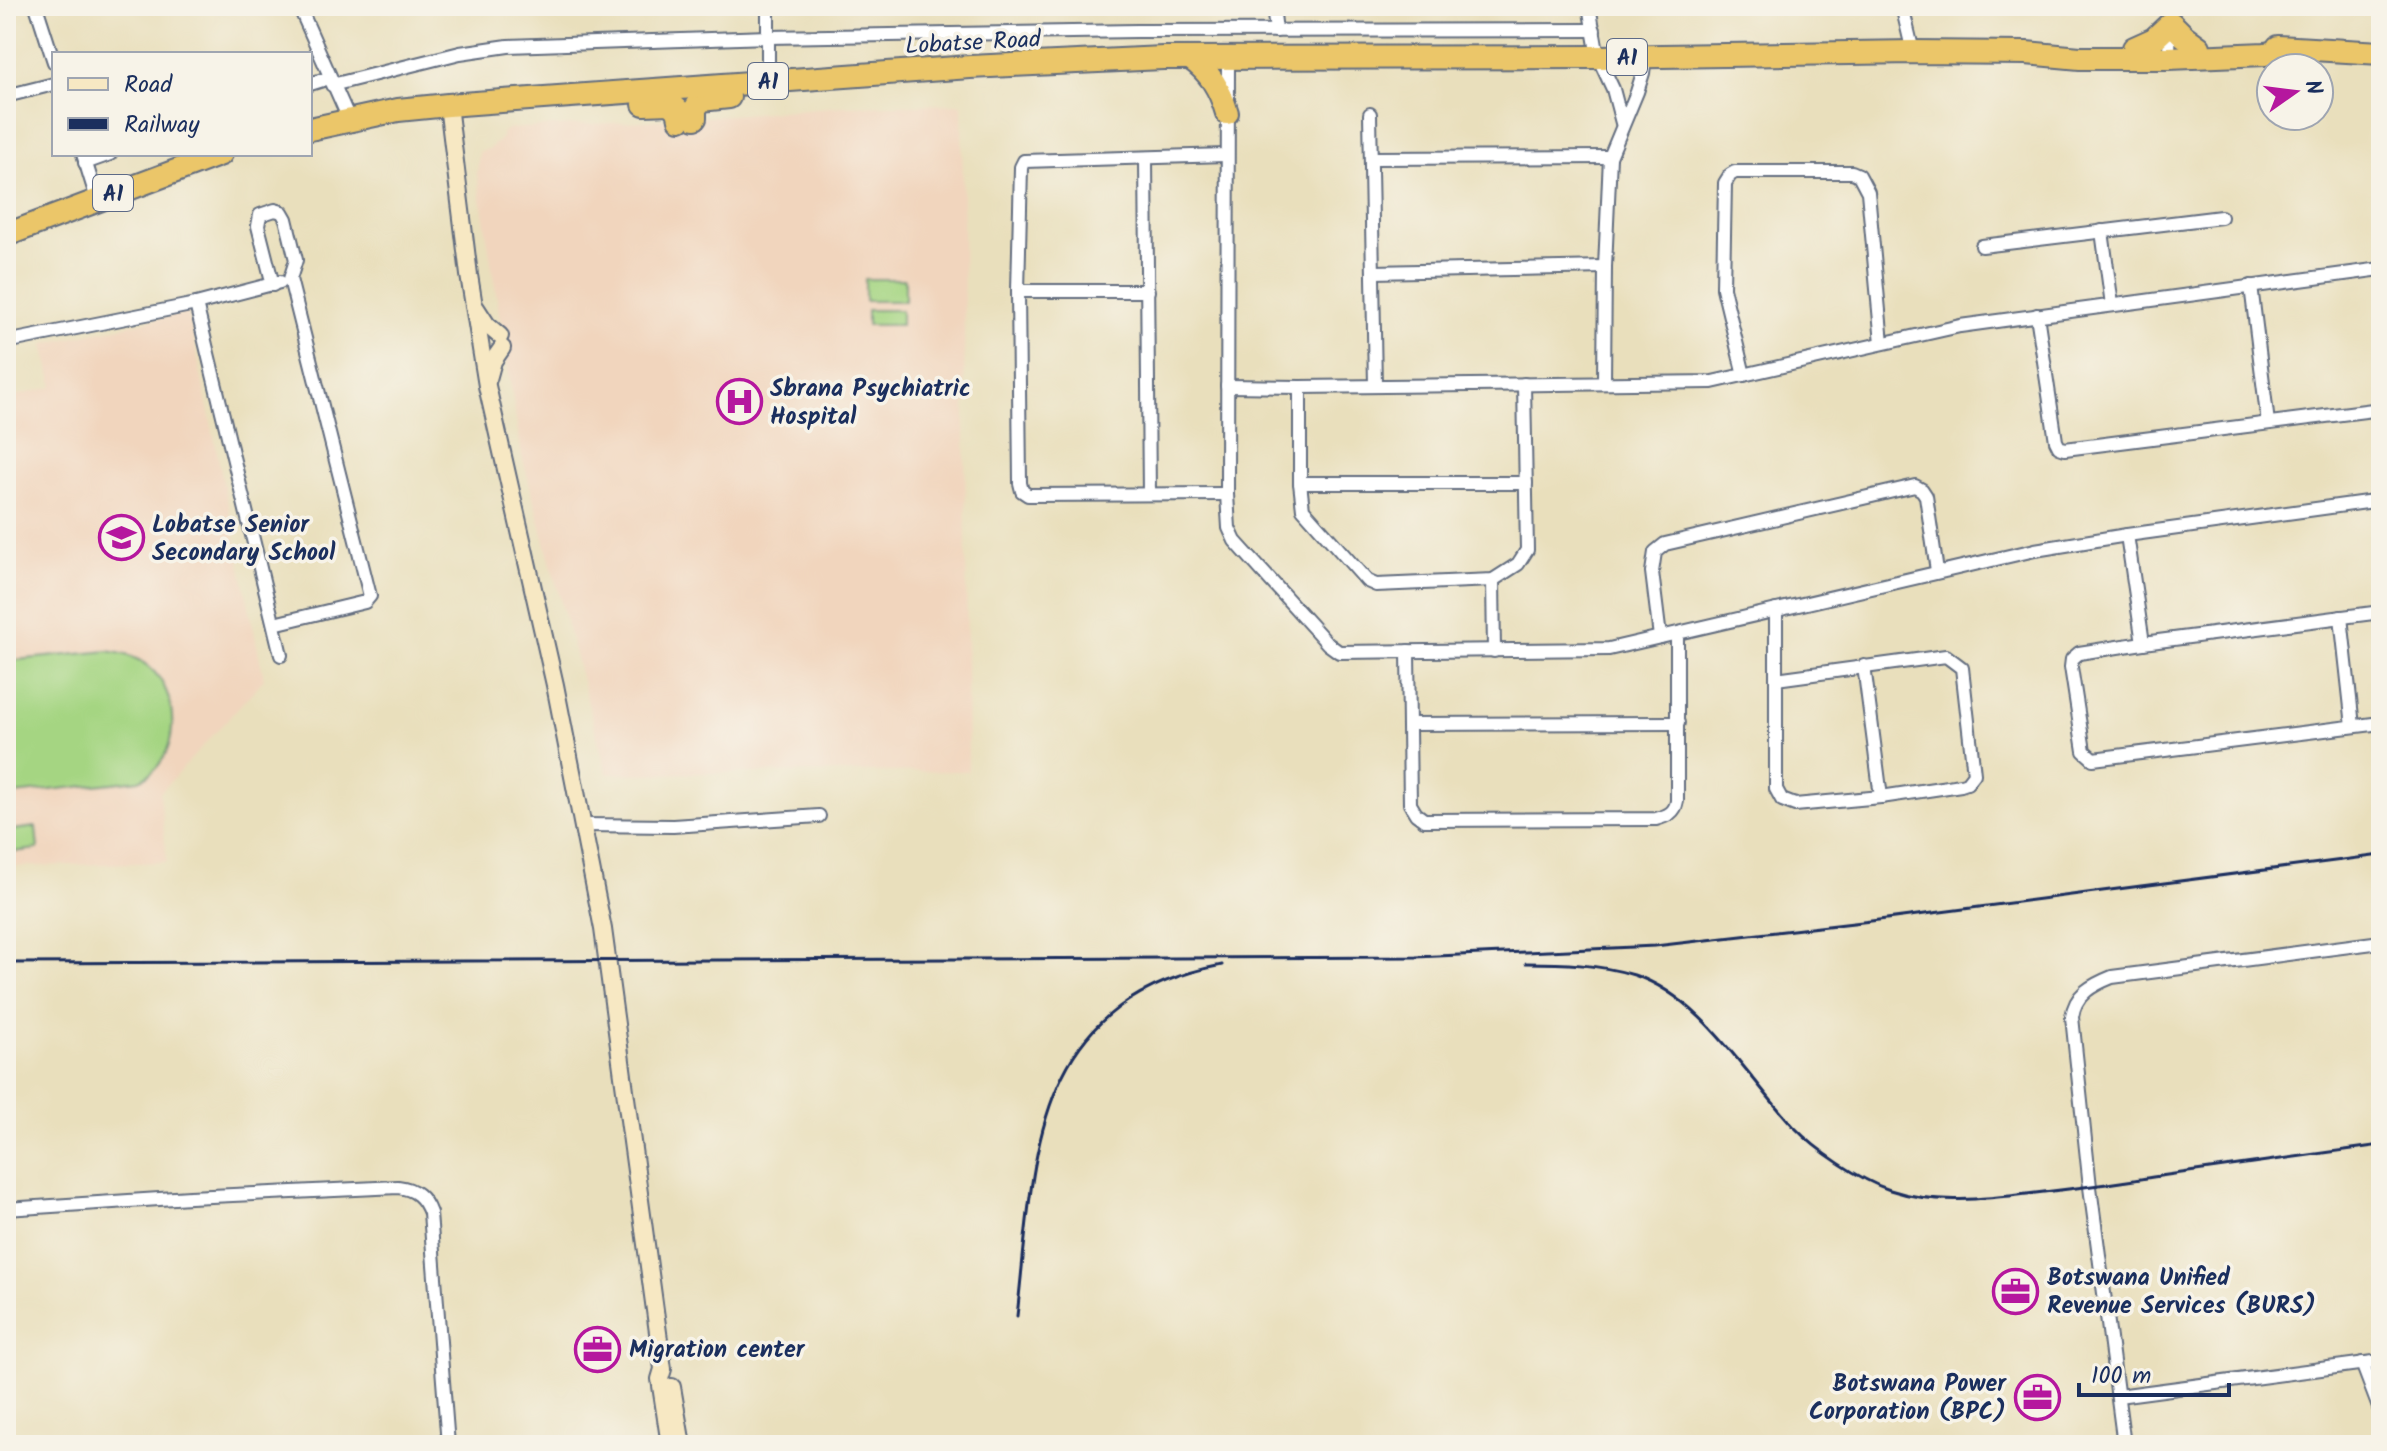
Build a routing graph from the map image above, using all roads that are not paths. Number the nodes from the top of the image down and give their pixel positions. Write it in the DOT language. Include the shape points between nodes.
graph roads {
  1 [pos="36,6"];
  2 [pos="299,6"];
  3 [pos="768,6"];
  4 [pos="1273,6"];
  5 [pos="1589,6"];
  6 [pos="1902,6"];
  7 [pos="2170,14"];
  8 [pos="1594,30"];
  9 [pos="1276,31"];
  10 [pos="768,37"];
  11 [pos="2199,47"];
  12 [pos="2134,48"];
  13 [pos="2291,49"];
  14 [pos="1913,52"];
  15 [pos="2170,52"];
  16 [pos="2026,53"];
  17 [pos="2381,53"];
  18 [pos="52,56"];
  19 [pos="1598,57"];
  20 [pos="1645,57"];
  21 [pos="1190,58"];
  22 [pos="1228,58"];
  23 [pos="864,75"];
  24 [pos="331,81"];
  25 [pos="768,81"];
  26 [pos="52,84"];
  27 [pos="312,84"];
  28 [pos="6,96"];
  29 [pos="506,101"];
  30 [pos="448,105"];
  31 [pos="1227,113"];
  32 [pos="1370,114"];
  33 [pos="349,119"];
  34 [pos="1622,123"];
  35 [pos="312,128"];
  36 [pos="1226,155"];
  37 [pos="215,156"];
  38 [pos="1610,157"];
  39 [pos="84,158"];
  40 [pos="1372,158"];
  41 [pos="1146,159"];
  42 [pos="97,199"];
  43 [pos="2221,217"];
  44 [pos="2102,231"];
  45 [pos="6,235"];
  46 [pos="1982,246"];
  47 [pos="1605,267"];
  48 [pos="2381,269"];
  49 [pos="1374,272"];
  50 [pos="290,279"];
  51 [pos="273,285"];
  52 [pos="2251,286"];
  53 [pos="1018,291"];
  54 [pos="1148,291"];
  55 [pos="473,303"];
  56 [pos="196,304"];
  57 [pos="2112,305"];
  58 [pos="2037,315"];
  59 [pos="6,342"];
  60 [pos="1882,343"];
  61 [pos="1744,375"];
  62 [pos="1604,382"];
  63 [pos="1524,384"];
  64 [pos="1375,385"];
  65 [pos="487,386"];
  66 [pos="1227,386"];
  67 [pos="1300,387"];
  68 [pos="2381,409"];
  69 [pos="2268,423"];
  70 [pos="1300,483"];
  71 [pos="1526,483"];
  72 [pos="1149,494"];
  73 [pos="1227,494"];
  74 [pos="2381,500"];
  75 [pos="2127,535"];
  76 [pos="1937,571"];
  77 [pos="1493,580"];
  78 [pos="1776,610"];
  79 [pos="2381,612"];
  80 [pos="2341,617"];
  81 [pos="274,624"];
  82 [pos="1677,634"];
  83 [pos="1660,637"];
  84 [pos="2143,643"];
  85 [pos="1408,651"];
  86 [pos="1494,651"];
  87 [pos="281,655"];
  88 [pos="1864,666"];
  89 [pos="1776,679"];
  90 [pos="1678,723"];
  91 [pos="2381,723"];
  92 [pos="1409,724"];
  93 [pos="2353,726"];
  94 [pos="1881,797"];
  95 [pos="819,816"];
  96 [pos="582,825"];
  97 [pos="2381,942"];
  98 [pos="6,1209"];
  99 [pos="2381,1361"];
  100 [pos="2362,1363"];
  101 [pos="663,1369"];
  102 [pos="2118,1396"];
  103 [pos="2381,1413"];
  104 [pos="448,1445"];
  105 [pos="670,1445"];
  106 [pos="682,1445"];
  107 [pos="2124,1445"];
  1 -- 18 [label="street"];
  2 -- 24 [label="street"];
  3 -- 10 [label="street"];
  4 -- 9 [label="street"];
  5 -- 8 [label="street"];
  6 -- 14 [label="street"];
  7 -- 11 [label="highway" via="2184,36"];
  7 -- 12 [label="highway" via="2164,32"];
  7 -- 15 [label="street"];
  8 -- 9 [label="street"];
  8 -- 19 [label="street"];
  9 -- 10 [label="street"];
  10 -- 24 [label="street" via="496,47"];
  10 -- 25 [label="street"];
  11 -- 13 [label="highway, Lobatse Road / A1"];
  11 -- 15 [label="highway, Lobatse Road / A1"];
  12 -- 15 [label="highway, Lobatse Road / A1"];
  12 -- 16 [label="highway, Lobatse Road / A1"];
  13 -- 15 [label="highway, Lobatse Road / A1" via="2265,54"];
  13 -- 17 [label="highway, Lobatse Road / A1"];
  14 -- 16 [label="highway, Lobatse Road / A1"];
  14 -- 20 [label="highway, Lobatse Road / A1"];
  15 -- 16 [label="highway, Lobatse Road / A1" via="2080,58"];
  19 -- 20 [label="highway, Lobatse Road / A1"];
  19 -- 22 [label="highway, Lobatse Road / A1"];
  19 -- 34 [label="street"];
  20 -- 34 [label="street"];
  21 -- 22 [label="highway, Lobatse Road / A1"];
  21 -- 23 [label="highway, Lobatse Road / A1"];
  21 -- 31 [label="highway" via="1210,75"];
  22 -- 31 [label="street"];
  23 -- 25 [label="highway, Lobatse Road / A1"];
  23 -- 29 [label="highway" via="771,94 704,99 687,119 667,102 583,108"];
  24 -- 27 [label="street"];
  24 -- 33 [label="street"];
  25 -- 29 [label="highway, Lobatse Road / A1"];
  26 -- 28 [label="street"];
  29 -- 30 [label="highway, Lobatse Road / A1"];
  30 -- 33 [label="highway, Lobatse Road / A1"];
  30 -- 55 [label="street"];
  31 -- 36 [label="street"];
  32 -- 40 [label="street"];
  33 -- 35 [label="highway, Lobatse Road / A1"];
  34 -- 38 [label="street"];
  36 -- 41 [label="street"];
  36 -- 66 [label="street"];
  37 -- 42 [label="highway, A1"];
  38 -- 40 [label="street"];
  38 -- 47 [label="street"];
  39 -- 42 [label="street"];
  40 -- 49 [label="street"];
  41 -- 53 [label="street" via="1022,163"];
  41 -- 54 [label="street"];
  42 -- 45 [label="highway, A1"];
  43 -- 44 [label="street"];
  44 -- 46 [label="street"];
  44 -- 57 [label="street"];
  47 -- 49 [label="street"];
  47 -- 62 [label="street"];
  48 -- 52 [label="street"];
  49 -- 64 [label="street"];
  50 -- 51 [label="street"];
  50 -- 51 [label="street" via="296,260 286,219 282,212 266,212 258,226"];
  50 -- 81 [label="street" via="370,596 365,602"];
  51 -- 56 [label="street"];
  52 -- 57 [label="street"];
  52 -- 69 [label="street"];
  53 -- 54 [label="street"];
  53 -- 72 [label="street" via="1022,491"];
  54 -- 72 [label="street"];
  55 -- 65 [label="street"];
  55 -- 65 [label="street" via="501,342"];
  56 -- 59 [label="street"];
  56 -- 81 [label="street"];
  57 -- 58 [label="street"];
  58 -- 60 [label="street"];
  58 -- 69 [label="street" via="2056,441 2062,449"];
  60 -- 61 [label="street"];
  60 -- 61 [label="street" via="1868,192 1859,175 1735,172 1725,183 1722,282"];
  61 -- 62 [label="street" via="1712,382"];
  62 -- 63 [label="street"];
  63 -- 64 [label="street"];
  63 -- 71 [label="street"];
  64 -- 67 [label="street"];
  65 -- 96 [label="street"];
  66 -- 67 [label="street"];
  66 -- 73 [label="street"];
  67 -- 70 [label="street"];
  68 -- 69 [label="street"];
  70 -- 71 [label="street"];
  70 -- 77 [label="street" via="1305,514 1370,583"];
  71 -- 77 [label="street" via="1526,553"];
  72 -- 73 [label="street"];
  73 -- 85 [label="street" via="1235,541 1332,648"];
  74 -- 75 [label="street"];
  75 -- 76 [label="street"];
  75 -- 84 [label="street"];
  76 -- 78 [label="street"];
  76 -- 83 [label="street" via="1926,496 1915,486 1680,541 1653,556"];
  77 -- 86 [label="street"];
  78 -- 82 [label="street"];
  78 -- 89 [label="street"];
  79 -- 80 [label="street"];
  80 -- 84 [label="street"];
  80 -- 93 [label="street"];
  81 -- 87 [label="street"];
  82 -- 83 [label="street"];
  82 -- 90 [label="street"];
  83 -- 86 [label="street" via="1609,649"];
  84 -- 93 [label="street" via="2079,653 2072,659 2084,751 2093,759"];
  85 -- 86 [label="street"];
  85 -- 92 [label="street"];
  88 -- 89 [label="street"];
  88 -- 94 [label="street"];
  88 -- 94 [label="street" via="1946,656 1962,668 1974,774 1961,785"];
  89 -- 94 [label="street" via="1779,796 1795,805"];
  90 -- 92 [label="street"];
  90 -- 92 [label="street" via="1676,806 1656,819 1424,820 1410,804"];
  91 -- 93 [label="street"];
  95 -- 96 [label="street" via="673,826"];
  96 -- 101 [label="street" via="603,929"];
  97 -- 102 [label="street" via="2112,977 2075,1002 2072,1017 2090,1187"];
  98 -- 104 [label="street" via="409,1188 430,1213"];
  99 -- 100 [label="street"];
  100 -- 102 [label="street"];
  100 -- 103 [label="street"];
  101 -- 105 [label="street"];
  101 -- 106 [label="street" via="670,1378"];
  102 -- 107 [label="street"];
}
